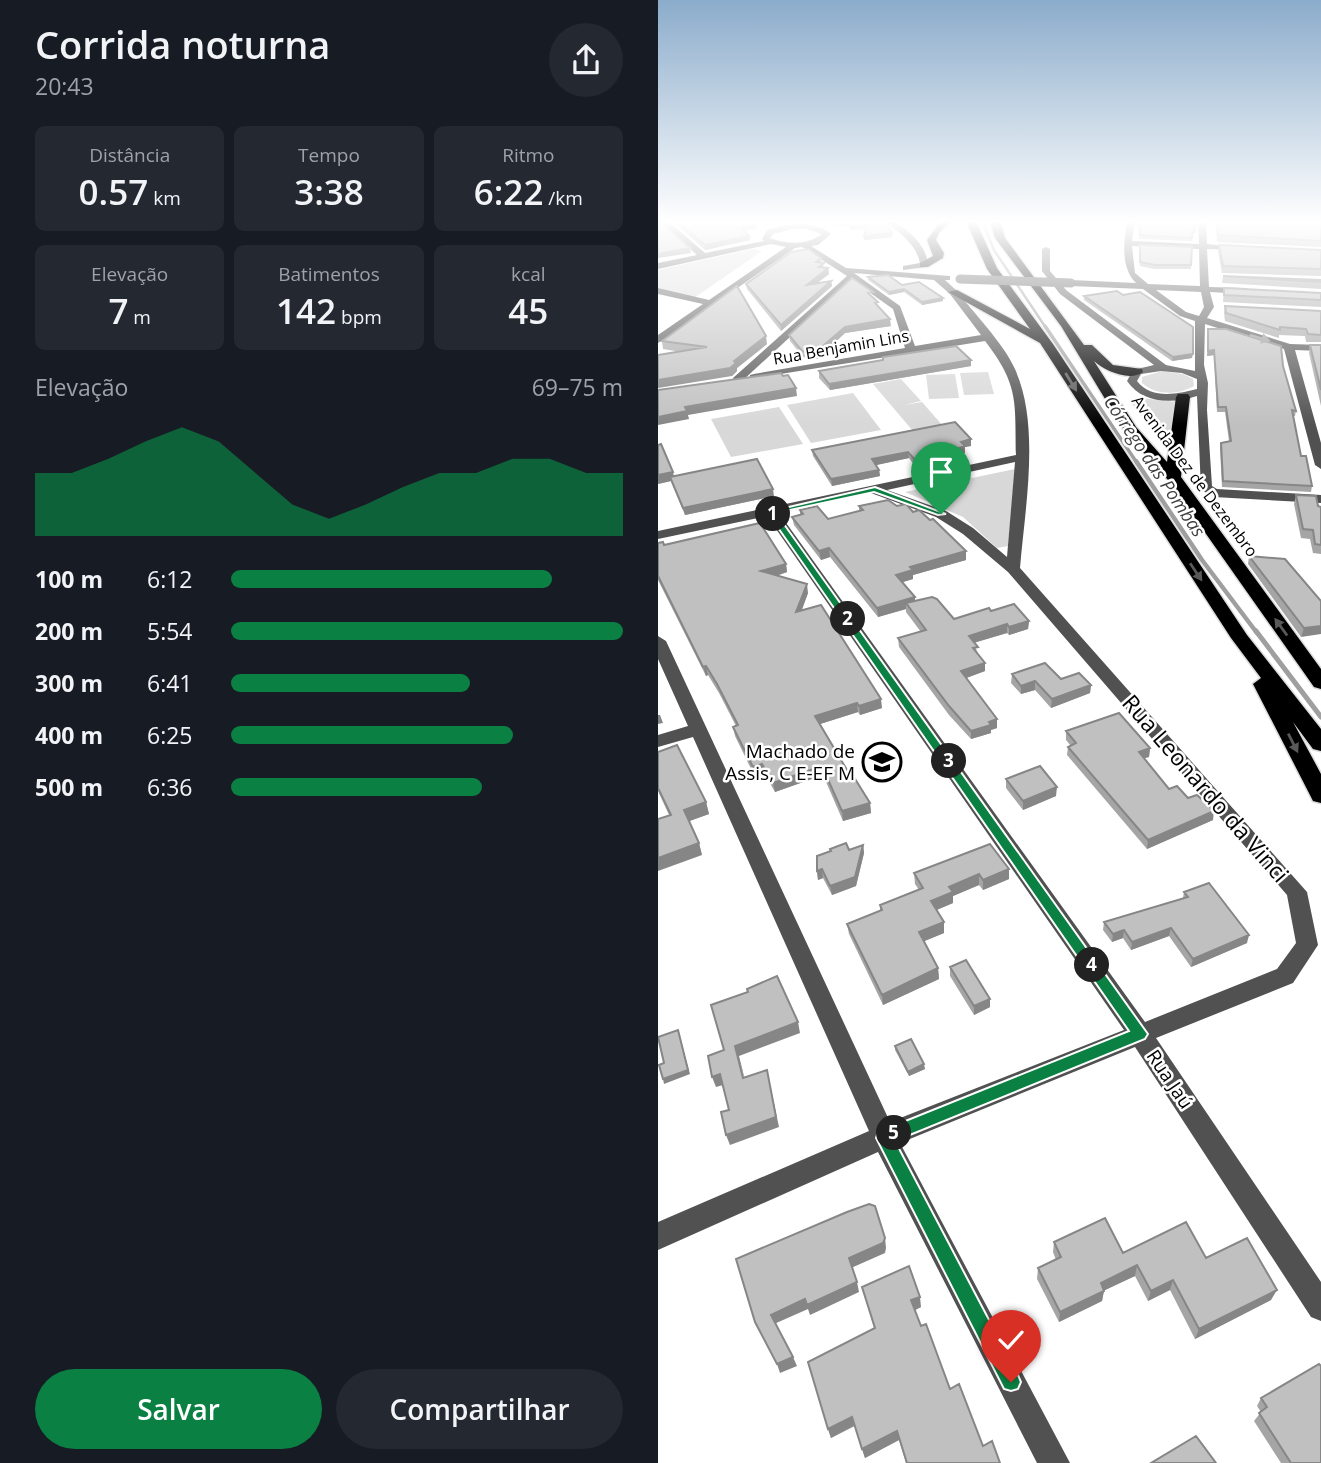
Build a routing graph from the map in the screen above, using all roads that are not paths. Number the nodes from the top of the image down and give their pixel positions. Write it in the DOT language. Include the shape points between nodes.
graph roads {
  1 [pos="723,289"];
  2 [pos="827,289"];
  3 [pos="871,289"];
  4 [pos="950,289"];
  5 [pos="1007,289"];
  6 [pos="1039,289"];
  7 [pos="1061,289"];
  8 [pos="1149,289"];
  9 [pos="1205,289"];
  10 [pos="1210,289"];
  11 [pos="658,291"];
  12 [pos="953,292"];
  13 [pos="1257,292"];
  14 [pos="708,298"];
  15 [pos="1209,307"];
  16 [pos="1222,308"];
  17 [pos="1200,321"];
  18 [pos="1066,325"];
  19 [pos="988,337"];
  20 [pos="658,340"];
  21 [pos="1047,344"];
  22 [pos="1289,347"];
  23 [pos="1321,348"];
  24 [pos="911,351"];
  25 [pos="1199,365"];
  26 [pos="1163,367"];
  27 [pos="1185,370"];
  28 [pos="1137,372"];
  29 [pos="737,380"];
  30 [pos="724,383"];
  31 [pos="1201,383"];
  32 [pos="1183,397"];
  33 [pos="1201,410"];
  34 [pos="1022,457"];
  35 [pos="1321,465"];
  36 [pos="1173,477"];
  37 [pos="875,490"];
  38 [pos="1321,499"];
  39 [pos="771,512"];
  40 [pos="658,535"];
  41 [pos="1013,569"];
  42 [pos="1240,638"];
  43 [pos="658,641"];
  44 [pos="1321,683"];
  45 [pos="698,729"];
  46 [pos="658,741"];
  47 [pos="1321,744"];
  48 [pos="1321,795"];
  49 [pos="1140,1034"];
  50 [pos="884,1138"];
  51 [pos="658,1236"];
  52 [pos="1321,1307"];
  53 [pos="1054,1463"];
  1 -- 14 [label="street"];
  2 -- 29 [label="street"];
  3 -- 24 [label="street" via="897,308"];
  4 -- 12 [label="street"];
  5 -- 21 [label="highway"];
  6 -- 18 [label="highway, Avenida Dez de Dezembro"];
  7 -- 26 [label="street"];
  8 -- 17 [label="street"];
  9 -- 15 [label="street"];
  10 -- 13 [label="street"];
  11 -- 14 [label="street" via="689,304"];
  12 -- 19 [label="street"];
  12 -- 21 [label="highway"];
  14 -- 20 [label="street"];
  15 -- 16 [label="street"];
  15 -- 17 [label="street"];
  17 -- 22 [label="street, one-way"];
  17 -- 25 [label="street"];
  18 -- 28 [label="highway" via="1109,368"];
  18 -- 36 [label="highway, Avenida Dez de Dezembro" via="1130,429"];
  19 -- 24 [label="street, Rua Benjamin Lins"];
  19 -- 34 [label="street" via="1020,394"];
  21 -- 42 [label="highway, one-way"];
  22 -- 23 [label="street"];
  22 -- 35 [label="street"];
  24 -- 29 [label="street, Rua Benjamin Lins"];
  25 -- 27 [label="street"];
  25 -- 31 [label="street"];
  26 -- 27 [label="street"];
  26 -- 28 [label="street"];
  27 -- 31 [label="street"];
  28 -- 32 [label="street" via="1132,381 1143,392"];
  29 -- 30 [label="street, Rua Benjamin Lins"];
  31 -- 32 [label="street"];
  31 -- 33 [label="street"];
  32 -- 33 [label="street"];
  32 -- 36 [label="highway"];
  33 -- 38 [label="street" via="1206,487 1214,493"];
  34 -- 37 [label="street"];
  34 -- 41 [label="street"];
  44 -- 36 [label="highway, Avenida Dez de Dezembro, one-way"];
  37 -- 39 [label="street"];
  37 -- 41 [label="street, Rua Leonardo da Vinci" via="941,514"];
  39 -- 40 [label="street"];
  39 -- 49 [label="street, Rua Jaú"];
  41 -- 49 [label="street, Rua Leonardo da Vinci" via="1297,892 1307,944 1285,976"];
  42 -- 47 [label="highway"];
  42 -- 48 [label="highway, one-way"];
  43 -- 45 [label="street"];
  45 -- 46 [label="street"];
  45 -- 50 [label="street"];
  49 -- 50 [label="street, Rua Leonardo da Vinci"];
  49 -- 52 [label="street, Rua Jaú"];
  50 -- 51 [label="street, Rua Leonardo da Vinci"];
  50 -- 53 [label="street"];
}
